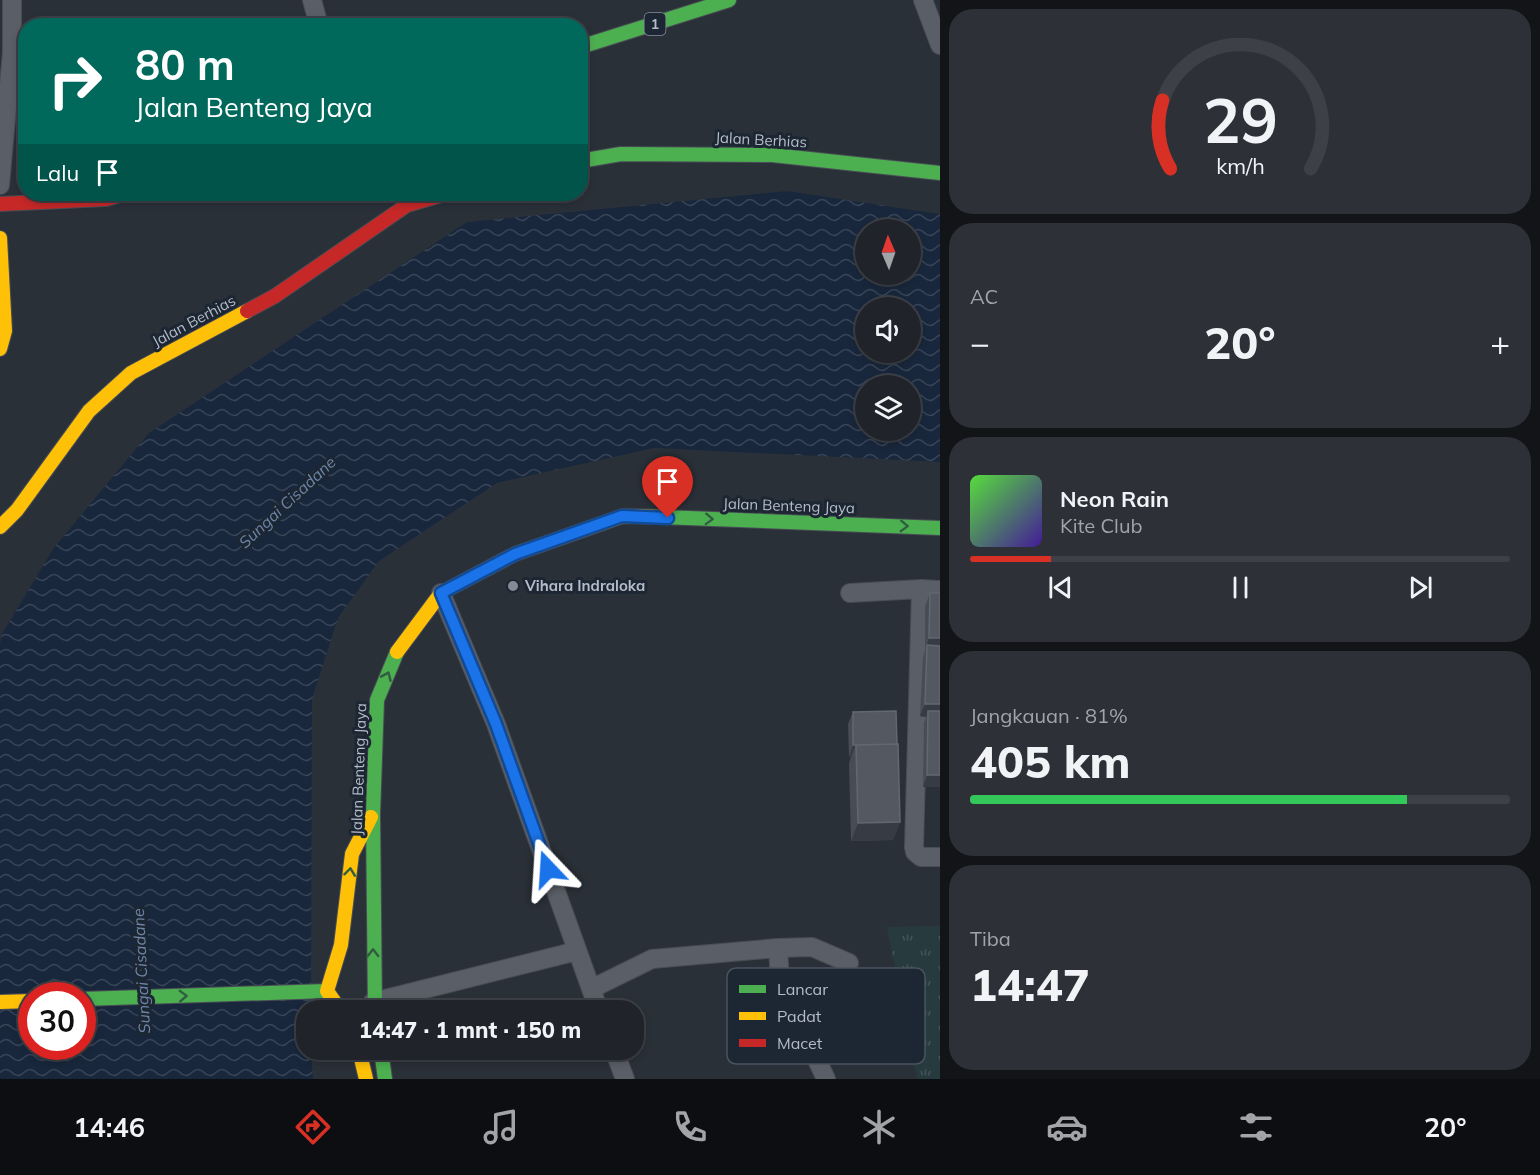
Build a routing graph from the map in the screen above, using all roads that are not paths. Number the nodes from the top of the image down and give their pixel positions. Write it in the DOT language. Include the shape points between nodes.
graph roads {
  1 [pos="12,0"];
  2 [pos="312,0"];
  3 [pos="923,0"];
  4 [pos="724,1"];
  5 [pos="317,18"];
  6 [pos="588,44"];
  7 [pos="940,45"];
  8 [pos="588,160"];
  9 [pos="940,173"];
  10 [pos="0,185"];
  11 [pos="64,201"];
  12 [pos="421,201"];
  13 [pos="0,204"];
  14 [pos="0,238"];
  15 [pos="0,349"];
  16 [pos="0,527"];
  17 [pos="940,528"];
  18 [pos="921,590"];
  19 [pos="940,590"];
  20 [pos="441,593"];
  21 [pos="850,593"];
  22 [pos="373,814"];
  23 [pos="940,857"];
  24 [pos="778,948"];
  25 [pos="577,951"];
  26 [pos="849,963"];
  27 [pos="779,968"];
  28 [pos="591,989"];
  29 [pos="322,992"];
  30 [pos="96,999"];
  31 [pos="330,1000"];
  32 [pos="374,1000"];
  33 [pos="396,1000"];
  34 [pos="595,1000"];
  35 [pos="18,1001"];
  36 [pos="0,1002"];
  37 [pos="361,1060"];
  38 [pos="382,1060"];
  39 [pos="618,1060"];
  40 [pos="819,1064"];
  41 [pos="366,1079"];
  42 [pos="385,1079"];
  43 [pos="625,1079"];
  44 [pos="826,1079"];
  1 -- 10 [label="street" via="12,52"];
  2 -- 5 [label="street"];
  3 -- 7 [label="street"];
  4 -- 6 [label="main road, 1"];
  8 -- 9 [label="main road, Jalan Berhias" via="621,154 772,155"];
  11 -- 13 [label="main road"];
  12 -- 16 [label="main road, Jalan Berhias" via="408,205 275,296 131,373 89,411 17,510"];
  14 -- 15 [label="main road" via="5,331"];
  20 -- 17 [label="main road, Jalan Benteng Jaya, one-way" via="515,554 622,516"];
  18 -- 19 [label="street"];
  18 -- 21 [label="street"];
  18 -- 23 [label="street" via="914,847 921,857"];
  22 -- 20 [label="main road, Jalan Benteng Jaya, one-way" via="377,700 397,652"];
  20 -- 25 [label="street" via="496,724"];
  29 -- 22 [label="main road, one-way" via="341,945 352,854"];
  32 -- 22 [label="main road, Jalan Benteng Jaya, one-way"];
  24 -- 26 [label="street" via="812,947"];
  24 -- 27 [label="street"];
  24 -- 28 [label="street" via="652,959"];
  25 -- 28 [label="street"];
  25 -- 33 [label="street"];
  28 -- 34 [label="street"];
  30 -- 29 [label="main road, one-way"];
  29 -- 31 [label="main road"];
  35 -- 36 [label="main road"];
  37 -- 41 [label="main road"];
  38 -- 42 [label="main road"];
  39 -- 43 [label="street"];
  40 -- 44 [label="street"];
}
